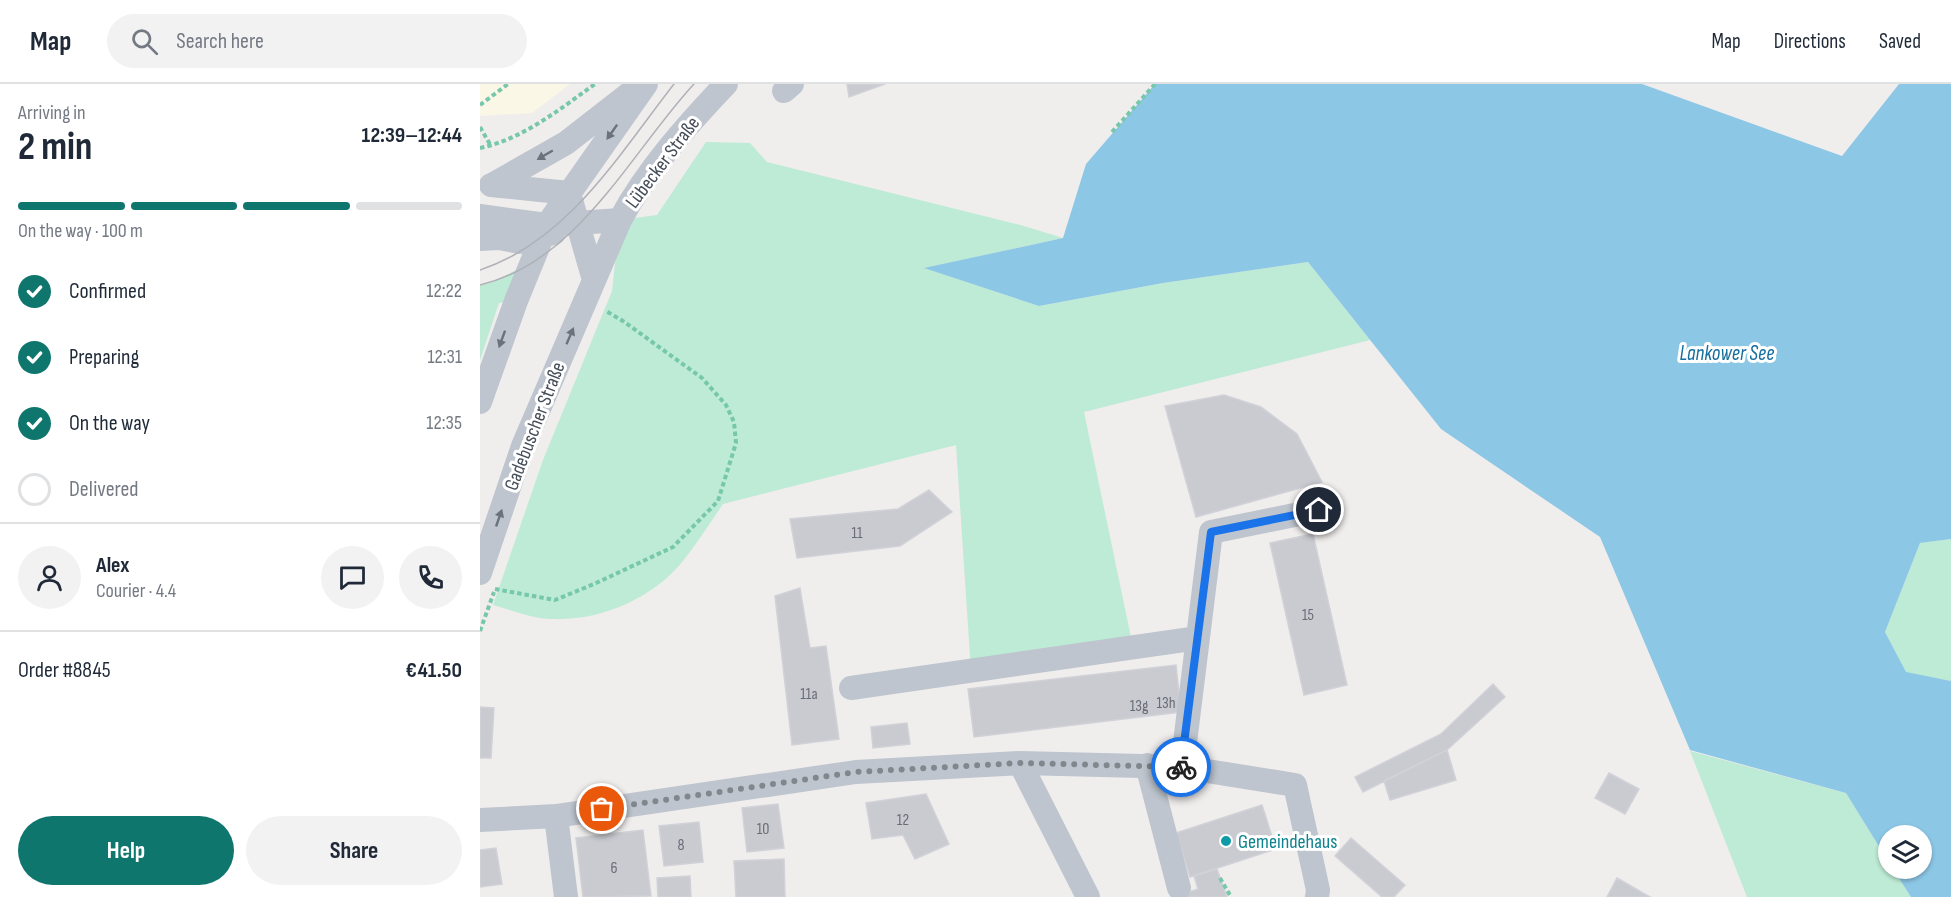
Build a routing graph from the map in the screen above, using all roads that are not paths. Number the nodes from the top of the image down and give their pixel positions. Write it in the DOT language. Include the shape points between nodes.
graph roads {
  1 [pos="644,84"];
  2 [pos="726,84"];
  3 [pos="486,185"];
  4 [pos="569,193"];
  5 [pos="480,216"];
  6 [pos="620,220"];
  7 [pos="579,224"];
  8 [pos="545,231"];
  9 [pos="480,239"];
  10 [pos="519,242"];
  11 [pos="594,280"];
  12 [pos="523,284"];
  13 [pos="480,402"];
  14 [pos="1319,510"];
  15 [pos="487,581"];
  16 [pos="1198,638"];
  17 [pos="851,688"];
  18 [pos="1020,763"];
  19 [pos="1147,765"];
  20 [pos="1182,767"];
  21 [pos="556,816"];
  22 [pos="480,820"];
  23 [pos="1179,888"];
  24 [pos="566,897"];
  25 [pos="1088,897"];
  26 [pos="1317,897"];
  1 -- 3 [label="street, one-way" via="566,142"];
  1 -- 4 [label="street, one-way"];
  2 -- 6 [label="street, Lübecker Straße" via="693,118 632,197"];
  3 -- 4 [label="street"];
  4 -- 7 [label="street"];
  4 -- 8 [label="street"];
  5 -- 8 [label="street"];
  5 -- 10 [label="street" via="506,228"];
  6 -- 7 [label="street"];
  6 -- 11 [label="street, Lübecker Straße"];
  7 -- 8 [label="street"];
  7 -- 11 [label="street"];
  8 -- 10 [label="street"];
  8 -- 12 [label="street"];
  9 -- 10 [label="street"];
  10 -- 12 [label="street"];
  15 -- 11 [label="street, Gadebuscher Straße, one-way" via="523,446"];
  12 -- 13 [label="street, one-way"];
  14 -- 16 [label="street" via="1211,532"];
  16 -- 17 [label="street"];
  16 -- 20 [label="street"];
  18 -- 19 [label="street"];
  18 -- 21 [label="street" via="856,772"];
  18 -- 25 [label="street"];
  19 -- 20 [label="street"];
  19 -- 23 [label="street"];
  20 -- 26 [label="street" via="1295,785"];
  21 -- 22 [label="street"];
  21 -- 24 [label="street"];
}
